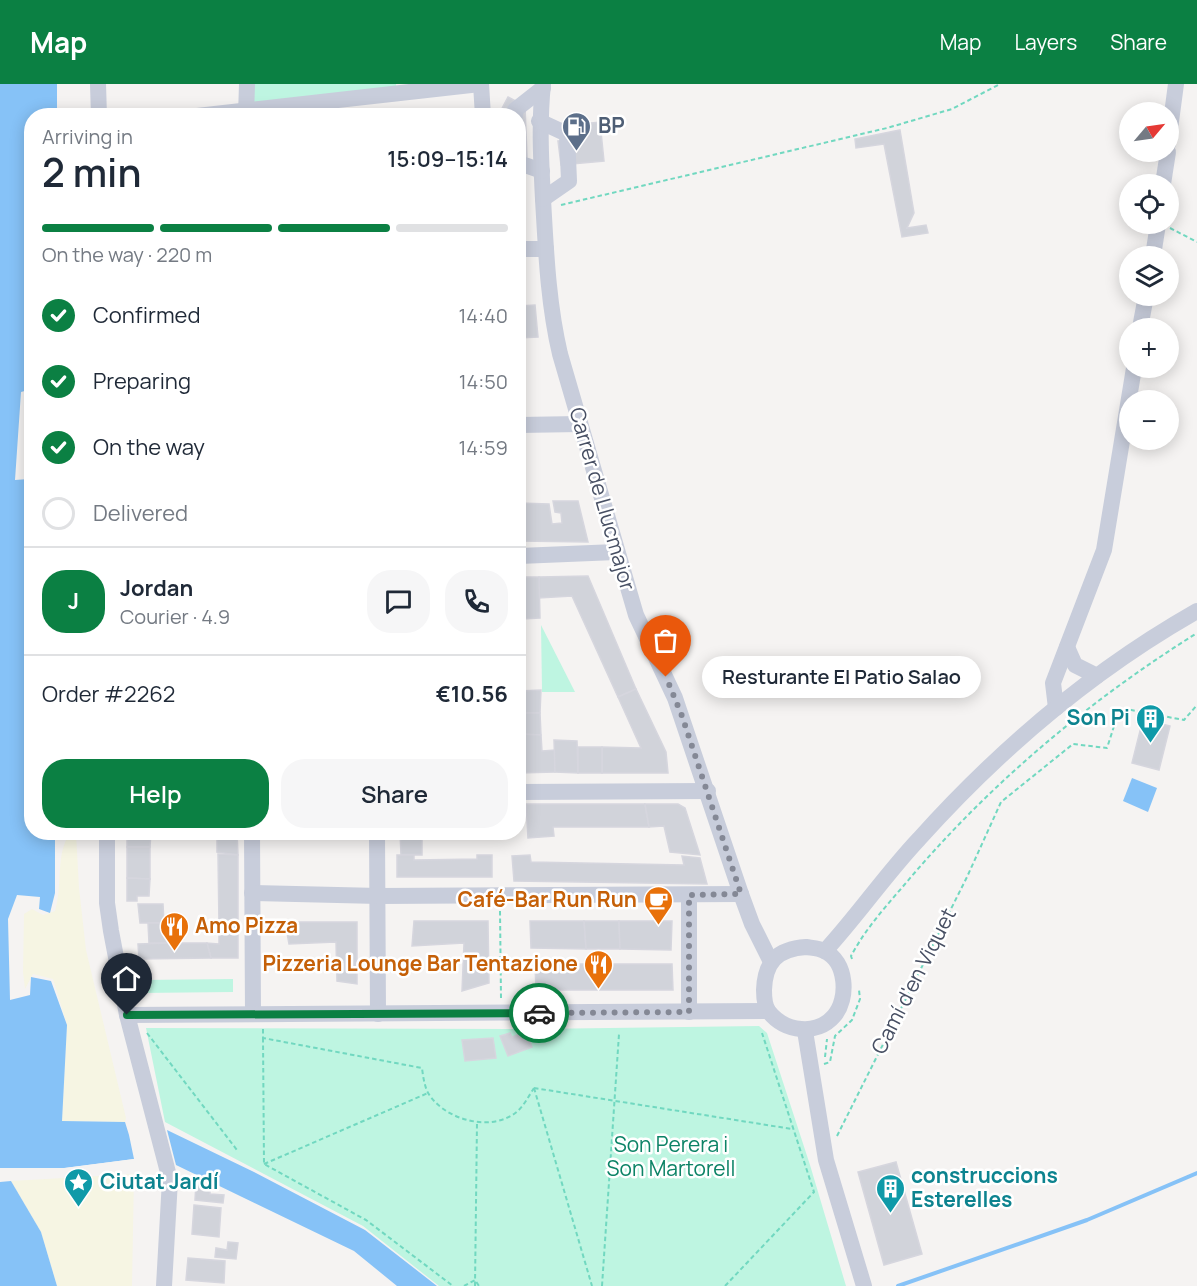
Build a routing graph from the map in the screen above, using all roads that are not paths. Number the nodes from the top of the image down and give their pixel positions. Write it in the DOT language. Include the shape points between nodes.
graph roads {
  1 [pos="98,84"];
  2 [pos="247,84"];
  3 [pos="481,84"];
  4 [pos="1176,84"];
  5 [pos="543,86"];
  6 [pos="1174,102"];
  7 [pos="99,108"];
  8 [pos="246,108"];
  9 [pos="287,108"];
  10 [pos="482,108"];
  11 [pos="516,108"];
  12 [pos="539,121"];
  13 [pos="526,165"];
  14 [pos="542,171"];
  15 [pos="543,204"];
  16 [pos="526,249"];
  17 [pos="546,249"];
  18 [pos="1132,378"];
  19 [pos="580,424"];
  20 [pos="526,425"];
  21 [pos="616,552"];
  22 [pos="526,556"];
  23 [pos="1197,611"];
  24 [pos="1067,647"];
  25 [pos="1097,676"];
  26 [pos="1056,708"];
  27 [pos="708,791"];
  28 [pos="526,792"];
  29 [pos="107,840"];
  30 [pos="252,840"];
  31 [pos="377,840"];
  32 [pos="252,893"];
  33 [pos="741,894"];
  34 [pos="689,895"];
  35 [pos="379,896"];
  36 [pos="825,951"];
  37 [pos="771,962"];
  38 [pos="768,1011"];
  39 [pos="689,1012"];
  40 [pos="258,1014"];
  41 [pos="378,1014"];
  42 [pos="127,1015"];
  43 [pos="805,1030"];
  44 [pos="164,1286"];
  45 [pos="864,1286"];
  1 -- 7 [label="street"];
  2 -- 8 [label="street"];
  3 -- 9 [label="street"];
  3 -- 10 [label="street"];
  4 -- 6 [label="street"];
  5 -- 11 [label="street"];
  5 -- 12 [label="street, Carrer de Llucmajor"];
  12 -- 14 [label="street, Carrer de Llucmajor"];
  12 -- 15 [label="street" via="567,134 569,182"];
  13 -- 14 [label="street"];
  14 -- 15 [label="street, Carrer de Llucmajor"];
  15 -- 17 [label="street, Carrer de Llucmajor"];
  16 -- 17 [label="street"];
  17 -- 19 [label="street, Carrer de Llucmajor" via="552,320"];
  18 -- 24 [label="street" via="1104,550"];
  19 -- 20 [label="street"];
  19 -- 21 [label="street, Carrer de Llucmajor"];
  21 -- 22 [label="street"];
  21 -- 27 [label="street, Carrer de Llucmajor" via="636,615 675,698"];
  23 -- 25 [label="street"];
  24 -- 25 [label="street" via="1075,665"];
  24 -- 26 [label="street" via="1053,683"];
  25 -- 26 [label="street"];
  26 -- 36 [label="street" via="1000,757 918,839"];
  27 -- 28 [label="street"];
  27 -- 33 [label="street, Carrer de Llucmajor"];
  29 -- 42 [label="street" via="107,903"];
  30 -- 32 [label="street"];
  31 -- 35 [label="street"];
  32 -- 35 [label="street"];
  32 -- 40 [label="street"];
  33 -- 34 [label="street"];
  33 -- 37 [label="street, Carrer de Llucmajor"];
  34 -- 35 [label="street"];
  34 -- 39 [label="street"];
  35 -- 41 [label="street"];
  36 -- 37 [label="street" via="792,948"];
  36 -- 43 [label="street" via="842,974 845,990 835,1016 817,1028"];
  37 -- 38 [label="street" via="764,986"];
  38 -- 39 [label="street"];
  38 -- 43 [label="street" via="787,1026"];
  39 -- 41 [label="street"];
  40 -- 41 [label="street"];
  40 -- 42 [label="street"];
  42 -- 44 [label="street" via="170,1180"];
  43 -- 45 [label="street" via="817,1064 826,1160"];
}
